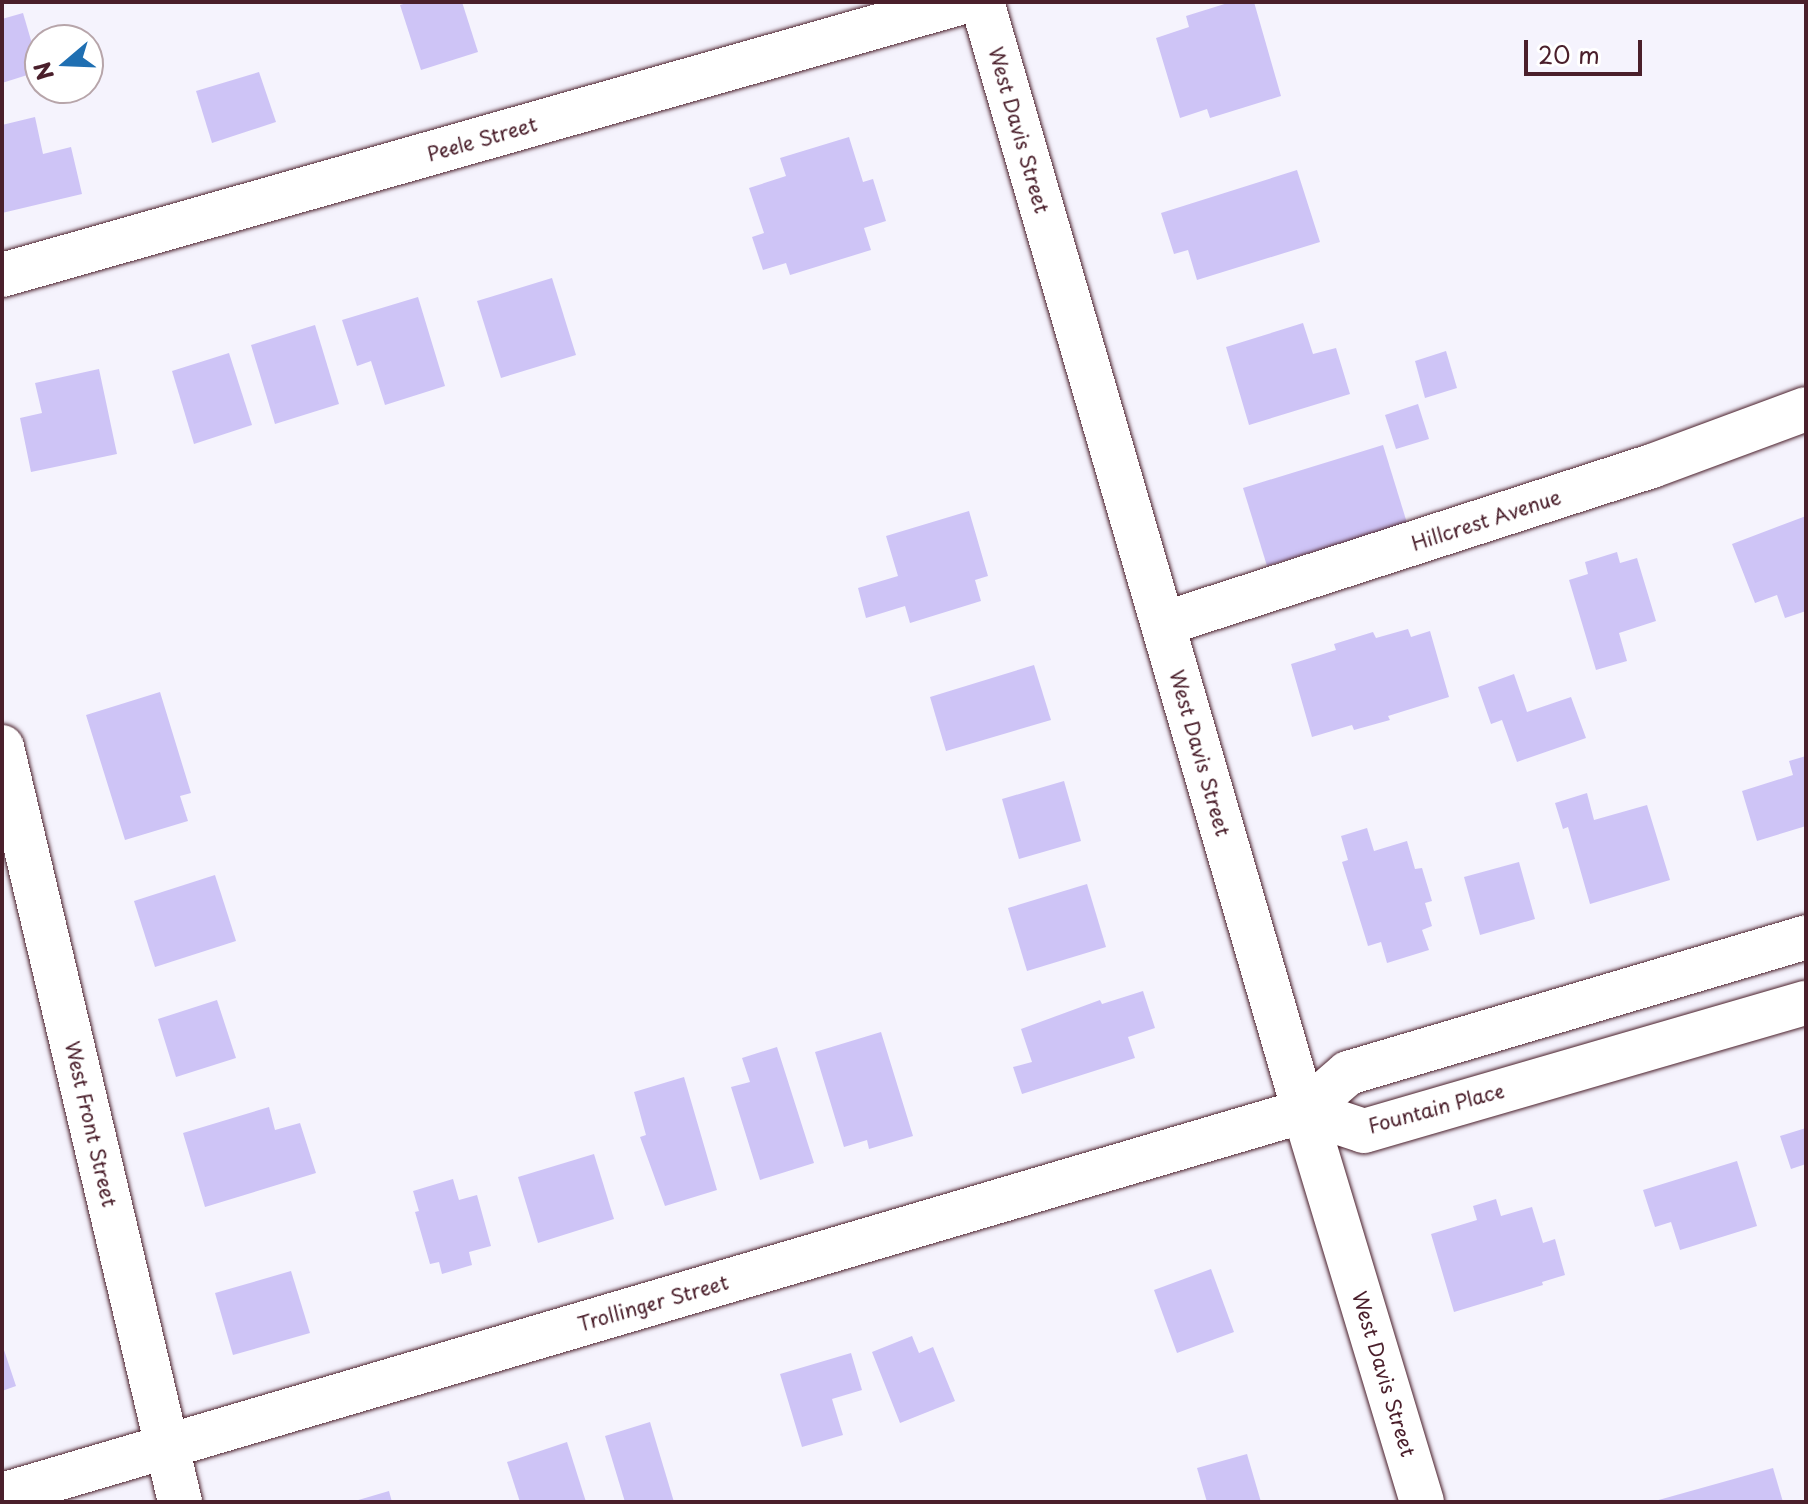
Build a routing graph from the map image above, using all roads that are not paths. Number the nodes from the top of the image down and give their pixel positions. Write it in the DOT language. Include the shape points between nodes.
graph roads {
  1 [pos="963,2"];
  2 [pos="982,2"];
  3 [pos="2,275"];
  4 [pos="1806,409"];
  5 [pos="1163,624"];
  6 [pos="2,747"];
  7 [pos="1806,937"];
  8 [pos="1806,1003"];
  9 [pos="1304,1111"];
  10 [pos="167,1446"];
  11 [pos="2,1495"];
  12 [pos="180,1502"];
  13 [pos="1422,1502"];
  1 -- 3 [label="street, Peele Street"];
  2 -- 5 [label="street, West Davis Street"];
  4 -- 5 [label="street, Hillcrest Avenue" via="1652,466"];
  5 -- 9 [label="street, West Davis Street"];
  6 -- 10 [label="street, West Front Street"];
  7 -- 9 [label="street" via="1348,1073"];
  8 -- 9 [label="street, Fountain Place" via="1364,1131"];
  9 -- 10 [label="street, Trollinger Street"];
  9 -- 13 [label="street, West Davis Street"];
  10 -- 11 [label="street, Trollinger Street"];
  10 -- 12 [label="street, West Front Street"];
}
